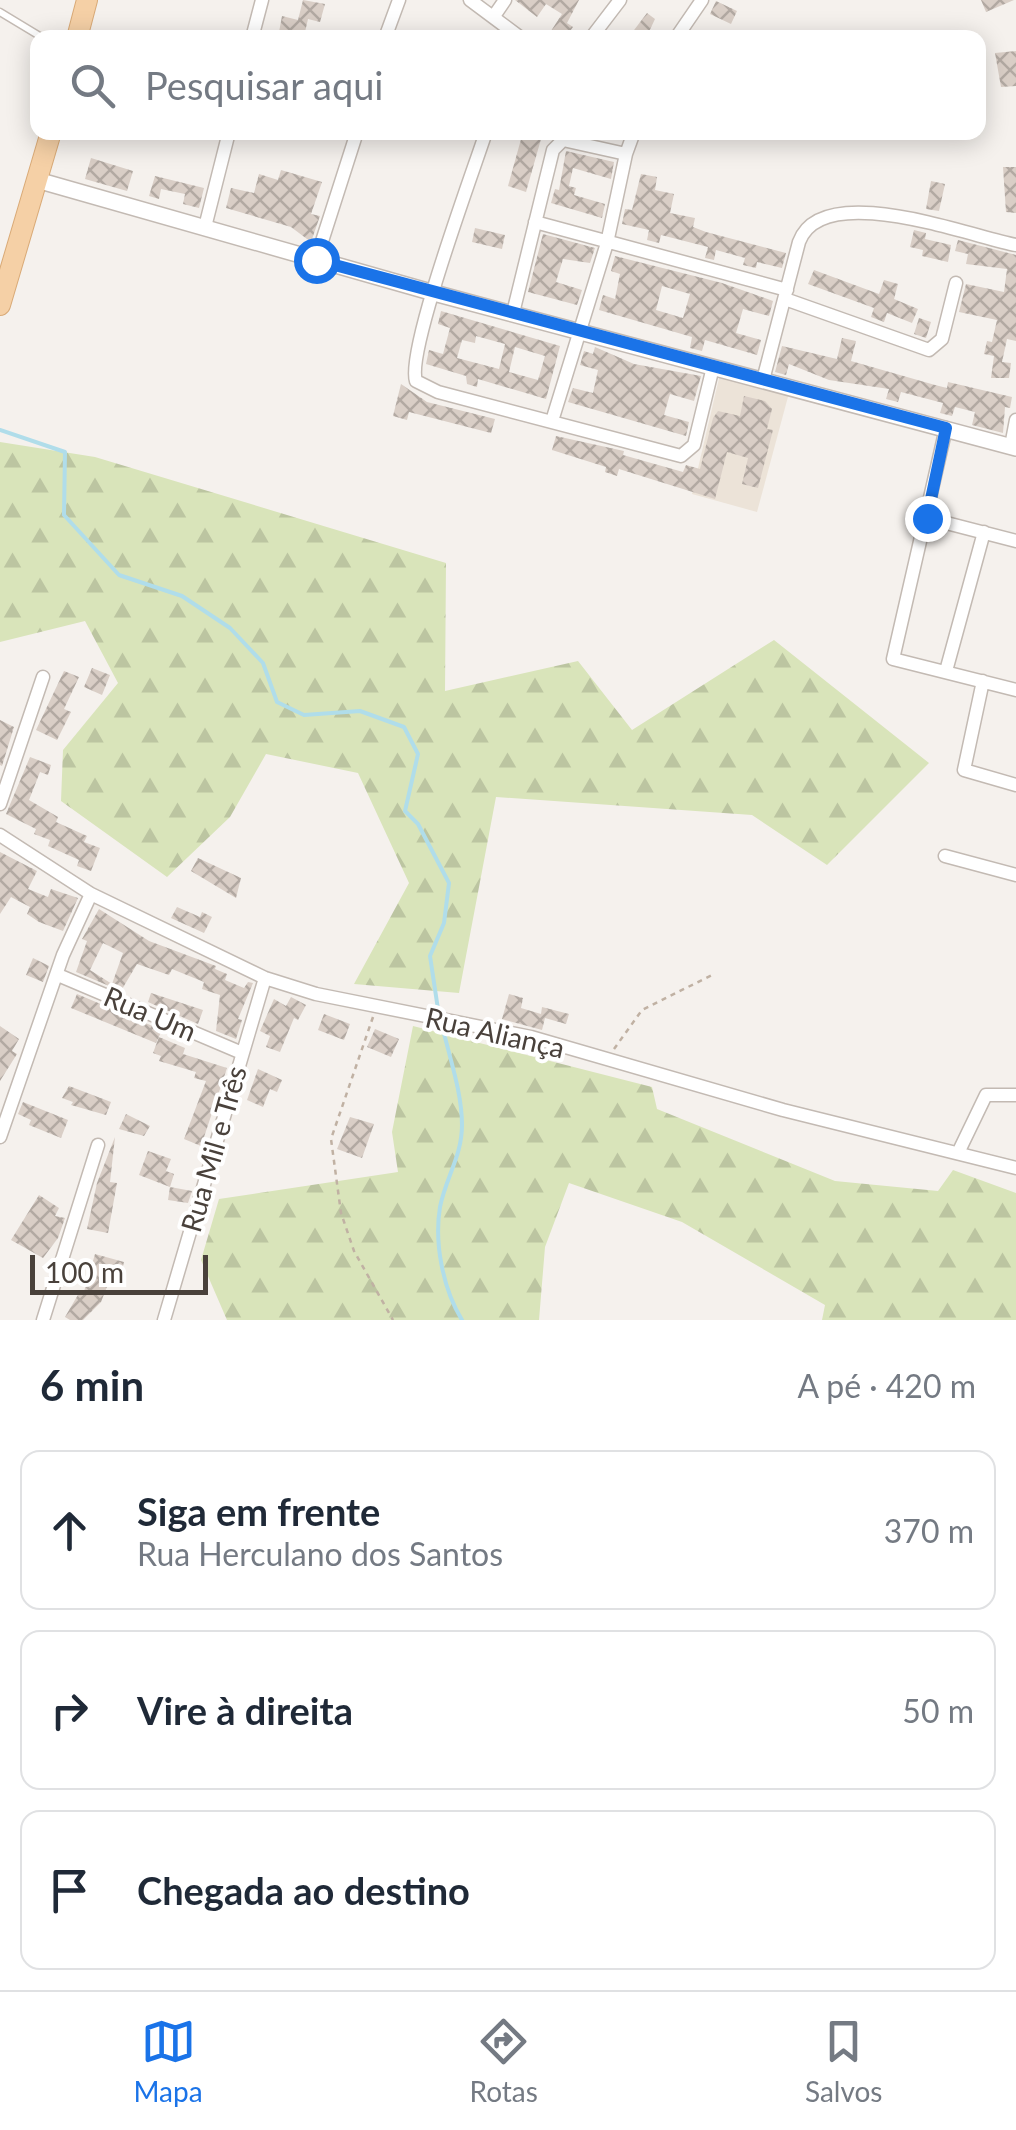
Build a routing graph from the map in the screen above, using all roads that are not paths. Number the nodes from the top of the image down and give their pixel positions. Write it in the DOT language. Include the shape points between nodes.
graph roads {
  1 [pos="88,0"];
  2 [pos="262,0"];
  3 [pos="400,0"];
  4 [pos="470,0"];
  5 [pos="505,0"];
  6 [pos="620,0"];
  7 [pos="702,0"];
  8 [pos="0,12"];
  9 [pos="494,16"];
  10 [pos="30,30"];
  11 [pos="79,30"];
  12 [pos="254,30"];
  13 [pos="388,30"];
  14 [pos="511,30"];
  15 [pos="597,30"];
  16 [pos="681,30"];
  17 [pos="48,140"];
  18 [pos="227,140"];
  19 [pos="354,140"];
  20 [pos="483,140"];
  21 [pos="631,140"];
  22 [pos="626,154"];
  23 [pos="37,180"];
  24 [pos="535,222"];
  25 [pos="206,227"];
  26 [pos="607,243"];
  27 [pos="1016,245"];
  28 [pos="316,260"];
  29 [pos="956,283"];
  30 [pos="434,293"];
  31 [pos="786,294"];
  32 [pos="0,305"];
  33 [pos="513,312"];
  34 [pos="580,330"];
  35 [pos="713,367"];
  36 [pos="763,380"];
  37 [pos="1016,420"];
  38 [pos="552,421"];
  39 [pos="946,428"];
  40 [pos="1014,447"];
  41 [pos="927,518"];
  42 [pos="984,532"];
  43 [pos="1016,542"];
  44 [pos="946,671"];
  45 [pos="43,678"];
  46 [pos="984,681"];
  47 [pos="1016,690"];
  48 [pos="1016,785"];
  49 [pos="0,804"];
  50 [pos="0,835"];
  51 [pos="945,856"];
  52 [pos="1016,876"];
  53 [pos="92,894"];
  54 [pos="58,975"];
  55 [pos="266,978"];
  56 [pos="242,1053"];
  57 [pos="1016,1095"];
  58 [pos="0,1137"];
  59 [pos="98,1145"];
  60 [pos="958,1153"];
  61 [pos="1016,1168"];
  62 [pos="43,1320"];
  63 [pos="164,1320"];
  1 -- 11 [label="main road"];
  2 -- 12 [label="street"];
  3 -- 13 [label="street"];
  4 -- 9 [label="street"];
  5 -- 9 [label="street"];
  6 -- 15 [label="street"];
  7 -- 16 [label="street"];
  8 -- 10 [label="lane"];
  9 -- 14 [label="street"];
  17 -- 23 [label="main road"];
  18 -- 25 [label="street"];
  19 -- 28 [label="street"];
  20 -- 30 [label="street"];
  21 -- 22 [label="street"];
  22 -- 24 [label="street" via="557,144"];
  22 -- 26 [label="street"];
  23 -- 25 [label="street"];
  23 -- 32 [label="main road"];
  24 -- 26 [label="street"];
  24 -- 33 [label="street"];
  25 -- 28 [label="street"];
  26 -- 31 [label="street"];
  26 -- 34 [label="street"];
  27 -- 31 [label="street" via="853,211 807,226"];
  28 -- 30 [label="street"];
  29 -- 31 [label="street" via="942,339 933,349"];
  30 -- 33 [label="street"];
  30 -- 38 [label="street" via="416,381"];
  31 -- 36 [label="street"];
  33 -- 34 [label="street"];
  34 -- 35 [label="street"];
  34 -- 38 [label="street"];
  35 -- 36 [label="street"];
  35 -- 38 [label="street" via="687,454"];
  36 -- 39 [label="street"];
  37 -- 40 [label="street"];
  39 -- 40 [label="street"];
  39 -- 41 [label="street"];
  41 -- 42 [label="street"];
  41 -- 44 [label="street" via="893,659"];
  42 -- 43 [label="street"];
  42 -- 44 [label="street"];
  44 -- 46 [label="street"];
  45 -- 49 [label="street"];
  46 -- 47 [label="street"];
  46 -- 48 [label="street" via="964,770"];
  50 -- 53 [label="street, Rua Aliança"];
  51 -- 52 [label="street"];
  53 -- 54 [label="street"];
  53 -- 55 [label="street, Rua Aliança"];
  54 -- 56 [label="street, Rua Um"];
  54 -- 58 [label="street"];
  55 -- 56 [label="street, Rua Mil e Três"];
  55 -- 60 [label="street, Rua Aliança" via="531,1038"];
  56 -- 63 [label="street, Rua Mil e Três"];
  57 -- 60 [label="street" via="986,1095"];
  59 -- 62 [label="street"];
  60 -- 61 [label="street, Rua Aliança"];
}
